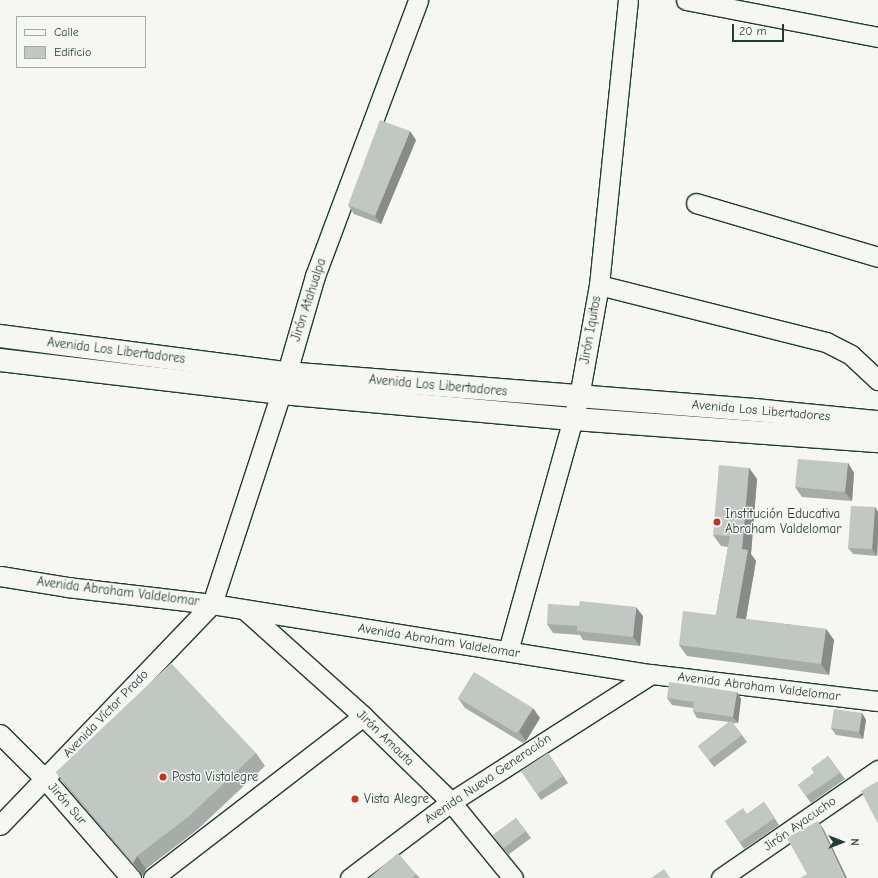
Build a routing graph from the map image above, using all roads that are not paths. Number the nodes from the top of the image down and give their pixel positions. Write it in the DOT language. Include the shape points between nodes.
graph roads {
  1 [pos="418,0"];
  2 [pos="628,0"];
  3 [pos="686,0"];
  4 [pos="878,37"];
  5 [pos="696,203"];
  6 [pos="878,258"];
  7 [pos="599,284"];
  8 [pos="0,336"];
  9 [pos="31,340"];
  10 [pos="0,360"];
  11 [pos="27,363"];
  12 [pos="878,380"];
  13 [pos="283,383"];
  14 [pos="579,397"];
  15 [pos="575,419"];
  16 [pos="878,422"];
  17 [pos="878,441"];
  18 [pos="0,576"];
  19 [pos="212,604"];
  20 [pos="245,610"];
  21 [pos="508,652"];
  22 [pos="651,674"];
  23 [pos="878,701"];
  24 [pos="363,716"];
  25 [pos="0,734"];
  26 [pos="878,770"];
  27 [pos="44,778"];
  28 [pos="451,802"];
  29 [pos="0,825"];
  30 [pos="131,878"];
  31 [pos="153,878"];
  32 [pos="350,878"];
  33 [pos="513,878"];
  34 [pos="721,878"];
  1 -- 13 [label="street, Jirón Atahualpa" via="315,276"];
  2 -- 7 [label="street, Jirón Iquitos"];
  3 -- 4 [label="street"];
  5 -- 6 [label="street"];
  7 -- 12 [label="street" via="826,342 851,355"];
  7 -- 14 [label="street, Jirón Iquitos"];
  8 -- 9 [label="street, Avenida Los Libertadores"];
  9 -- 11 [label="street"];
  9 -- 13 [label="street, Avenida Los Libertadores"];
  10 -- 11 [label="street, Avenida Los Libertadores"];
  11 -- 13 [label="street, Avenida Los Libertadores"];
  13 -- 14 [label="street, Avenida Los Libertadores"];
  13 -- 15 [label="street, Avenida Los Libertadores"];
  13 -- 19 [label="street, Jirón Atahualpa"];
  14 -- 15 [label="street, Jirón Iquitos"];
  14 -- 16 [label="street, Avenida Los Libertadores"];
  15 -- 17 [label="street, Avenida Los Libertadores"];
  15 -- 21 [label="street, Jirón Iquitos"];
  18 -- 19 [label="street, Avenida Abraham Valdelomar" via="67,587"];
  19 -- 20 [label="street, Avenida Abraham Valdelomar"];
  19 -- 27 [label="street, Avenida Víctor Prado"];
  20 -- 21 [label="street, Avenida Abraham Valdelomar"];
  20 -- 24 [label="street, Jirón Amauta"];
  21 -- 22 [label="street, Avenida Abraham Valdelomar"];
  22 -- 23 [label="street, Avenida Abraham Valdelomar"];
  22 -- 28 [label="street, Avenida Nueva Generación"];
  24 -- 28 [label="street, Jirón Amauta"];
  24 -- 31 [label="street"];
  25 -- 27 [label="street, Jirón Sur"];
  26 -- 34 [label="street, Jirón Ayacucho"];
  27 -- 29 [label="street, Avenida Víctor Prado"];
  27 -- 30 [label="street, Jirón Sur"];
  28 -- 32 [label="street, Avenida Nueva Generación"];
  28 -- 33 [label="street, Jirón Amauta"];
}
